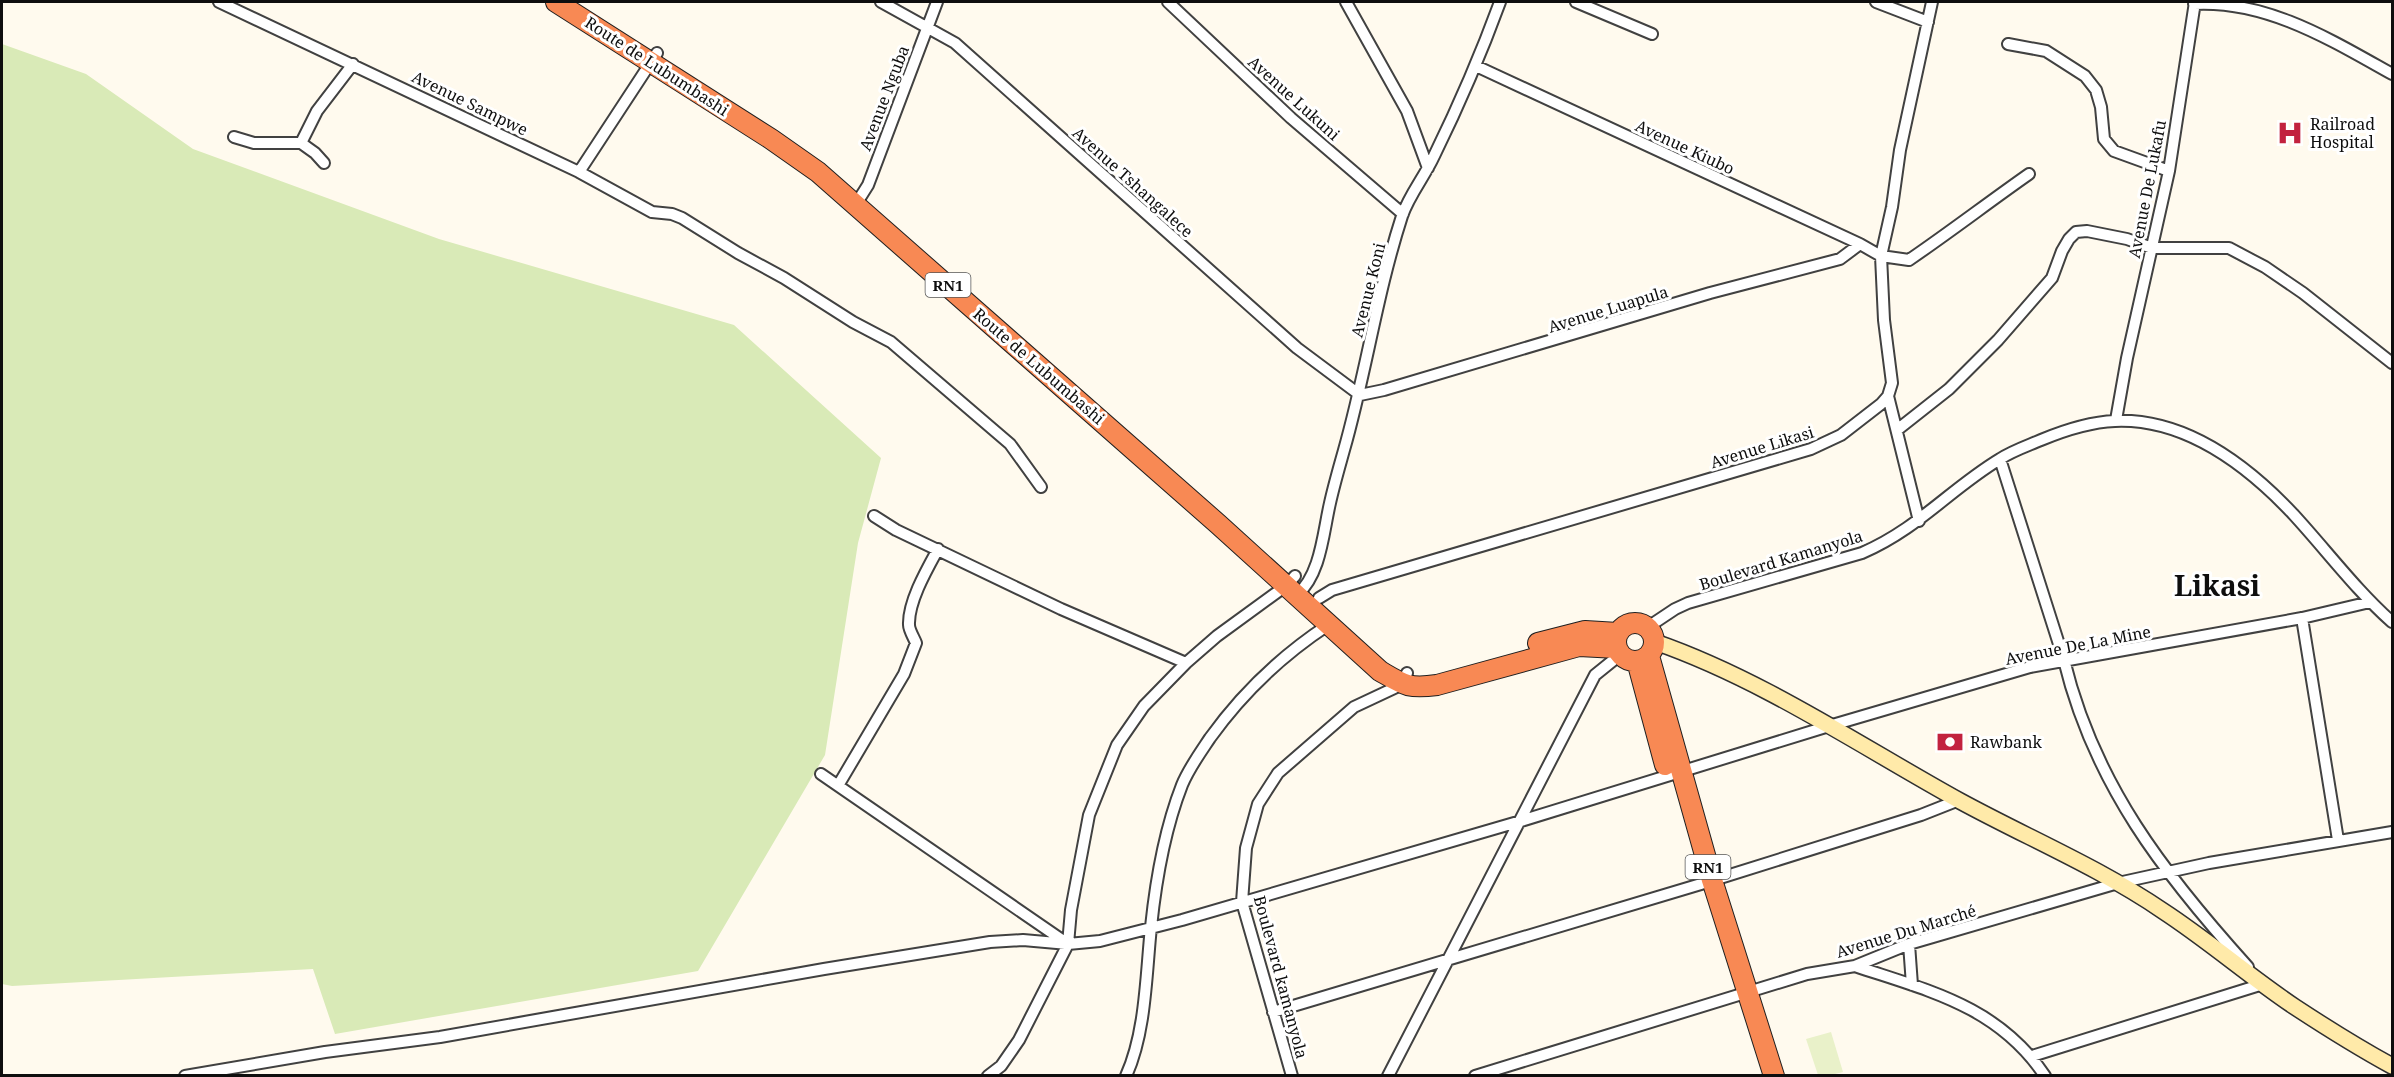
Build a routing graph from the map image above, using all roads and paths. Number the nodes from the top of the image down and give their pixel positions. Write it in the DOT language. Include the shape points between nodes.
graph roads {
  1 [pos="219,2"];
  2 [pos="556,2"];
  3 [pos="579,2"];
  4 [pos="881,2"];
  5 [pos="937,2"];
  6 [pos="1168,2"];
  7 [pos="1346,2"];
  8 [pos="1500,2"];
  9 [pos="1576,2"];
  10 [pos="1876,2"];
  11 [pos="1932,2"];
  12 [pos="2194,3"];
  13 [pos="1928,22"];
  14 [pos="927,28"];
  15 [pos="1652,34"];
  16 [pos="2008,44"];
  17 [pos="654,58"];
  18 [pos="353,64"];
  19 [pos="1476,66"];
  20 [pos="2392,74"];
  21 [pos="234,137"];
  22 [pos="301,143"];
  23 [pos="324,164"];
  24 [pos="1428,168"];
  25 [pos="2169,171"];
  26 [pos="579,172"];
  27 [pos="2029,174"];
  28 [pos="859,198"];
  29 [pos="1403,214"];
  30 [pos="1860,244"];
  31 [pos="2152,248"];
  32 [pos="1881,256"];
  33 [pos="2392,363"];
  34 [pos="1360,394"];
  35 [pos="1888,396"];
  36 [pos="2116,420"];
  37 [pos="1897,430"];
  38 [pos="2001,459"];
  39 [pos="1041,487"];
  40 [pos="874,516"];
  41 [pos="1919,521"];
  42 [pos="938,549"];
  43 [pos="1300,588"];
  44 [pos="2370,602"];
  45 [pos="2302,618"];
  46 [pos="2392,622"];
  47 [pos="1328,625"];
  48 [pos="1635,646"];
  49 [pos="2064,660"];
  50 [pos="1186,663"];
  51 [pos="1411,680"];
  52 [pos="1829,726"];
  53 [pos="821,774"];
  54 [pos="1675,774"];
  55 [pos="839,784"];
  56 [pos="1959,800"];
  57 [pos="1521,821"];
  58 [pos="2392,832"];
  59 [pos="2338,840"];
  60 [pos="2167,873"];
  61 [pos="1706,882"];
  62 [pos="2118,883"];
  63 [pos="1242,902"];
  64 [pos="1151,928"];
  65 [pos="1068,944"];
  66 [pos="1909,944"];
  67 [pos="1446,960"];
  68 [pos="1855,966"];
  69 [pos="2263,984"];
  70 [pos="1912,986"];
  71 [pos="1743,993"];
  72 [pos="1273,1012"];
  73 [pos="2032,1056"];
  74 [pos="2392,1065"];
  75 [pos="1765,1067"];
  76 [pos="2392,1071"];
  77 [pos="185,1076"];
  78 [pos="988,1076"];
  79 [pos="1126,1076"];
  80 [pos="1292,1076"];
  81 [pos="1388,1076"];
  82 [pos="1475,1076"];
  83 [pos="2045,1076"];
  1 -- 18 [label="street, Avenue Sampwe"];
  2 -- 17 [label="highway, Route de Lubumbashi / RN1"];
  3 -- 17 [label="highway, Route de Lubumbashi / RN1"];
  4 -- 14 [label="street, Avenue Tshangalece"];
  5 -- 14 [label="street, Avenue Nguba"];
  6 -- 29 [label="street, Avenue Lukuni" via="1291,118"];
  7 -- 24 [label="street" via="1407,111"];
  8 -- 19 [label="street, Avenue Koni"];
  9 -- 15 [label="street"];
  10 -- 13 [label="street"];
  11 -- 13 [label="street"];
  12 -- 20 [label="street" via="2238,4 2270,13 2307,28"];
  12 -- 25 [label="street, Avenue De Lukafu"];
  13 -- 32 [label="street"];
  14 -- 28 [label="street, Avenue Nguba" via="868,185"];
  14 -- 34 [label="street, Avenue Tshangalece" via="956,43 1298,348"];
  16 -- 25 [label="street" via="2046,51 2085,76 2096,90 2104,139 2114,151"];
  17 -- 26 [label="street"];
  17 -- 28 [label="highway, Route de Lubumbashi / RN1" via="822,161"];
  18 -- 22 [label="street" via="317,111"];
  18 -- 26 [label="street, Avenue Sampwe"];
  19 -- 24 [label="street, Avenue Koni"];
  19 -- 30 [label="street, Avenue Kiubo"];
  21 -- 22 [label="street" via="254,142"];
  22 -- 23 [label="street"];
  24 -- 29 [label="street, Avenue Koni"];
  25 -- 31 [label="street, Avenue De Lukafu"];
  26 -- 39 [label="street, Avenue Sampwe" via="652,212 682,218 891,342 1010,444"];
  27 -- 32 [label="street" via="1910,260"];
  28 -- 43 [label="highway, Route de Lubumbashi / RN1"];
  29 -- 34 [label="street, Avenue Koni"];
  30 -- 32 [label="street, Avenue Kiubo"];
  30 -- 34 [label="street, Avenue Luapula" via="1840,259"];
  31 -- 33 [label="street" via="2229,248 2303,293"];
  31 -- 36 [label="street, Avenue De Lukafu"];
  31 -- 37 [label="street" via="2127,239 2076,232 2062,250 2052,278 1998,340 1949,389"];
  32 -- 35 [label="street" via="1892,383"];
  34 -- 43 [label="street, Avenue Koni" via="1312,572"];
  35 -- 37 [label="street"];
  35 -- 43 [label="street, Avenue Likasi" via="1848,430 1811,449 1332,590"];
  36 -- 38 [label="street, Boulevard Kamanyola" via="2056,434"];
  36 -- 44 [label="street, Boulevard Kamanyola" via="2168,428 2237,462 2295,516"];
  37 -- 41 [label="street"];
  38 -- 41 [label="street, Boulevard Kamanyola"];
  38 -- 49 [label="street"];
  40 -- 42 [label="street"];
  41 -- 48 [label="street, Boulevard Kamanyola" via="1862,554 1688,603 1675,609"];
  42 -- 50 [label="street" via="1061,609"];
  42 -- 55 [label="street" via="915,596 909,625 916,643 904,674"];
  43 -- 47 [label="highway, Route de Lubumbashi / RN1"];
  43 -- 50 [label="street, Avenue Likasi" via="1216,636"];
  43 -- 51 [label="highway, Route de Lubumbashi / RN1"];
  44 -- 45 [label="street, Avenue De La Mine"];
  44 -- 46 [label="street, Boulevard Kamanyola"];
  45 -- 49 [label="street, Avenue De La Mine"];
  45 -- 59 [label="street"];
  47 -- 51 [label="highway, Route de Lubumbashi / RN1" via="1380,671"];
  47 -- 64 [label="street" via="1265,672 1192,763 1161,854"];
  48 -- 51 [label="highway" via="1598,631 1570,634"];
  48 -- 52 [label="main road" via="1716,667"];
  48 -- 54 [label="highway, RN1"];
  48 -- 57 [label="street, Boulevard Kamanyola" via="1595,675"];
  49 -- 52 [label="street, Avenue De La Mine"];
  49 -- 60 [label="street" via="2103,765 2131,820"];
  50 -- 65 [label="street, Avenue Likasi" via="1144,706 1117,746 1089,815"];
  51 -- 63 [label="street, Boulevard kamanyola" via="1354,707 1278,773 1258,804 1246,848"];
  52 -- 54 [label="street, Avenue De La Mine"];
  52 -- 56 [label="main road"];
  53 -- 55 [label="street"];
  54 -- 57 [label="street, Avenue De La Mine"];
  54 -- 61 [label="highway, RN1"];
  55 -- 65 [label="street"];
  56 -- 61 [label="street"];
  56 -- 62 [label="main road"];
  57 -- 63 [label="street, Avenue De La Mine"];
  57 -- 67 [label="street, Boulevard Kamanyola"];
  58 -- 59 [label="street, Avenue Du Marché"];
  59 -- 60 [label="street, Avenue Du Marché"];
  60 -- 62 [label="street, Avenue Du Marché"];
  60 -- 69 [label="street"];
  61 -- 67 [label="street"];
  61 -- 71 [label="highway, RN1"];
  62 -- 66 [label="street, Avenue Du Marché"];
  62 -- 69 [label="main road"];
  63 -- 64 [label="street, Avenue De La Mine"];
  63 -- 72 [label="street, Boulevard kamanyola"];
  64 -- 65 [label="street, Avenue De La Mine" via="1100,941"];
  64 -- 79 [label="street" via="1147,978 1135,1049"];
  65 -- 77 [label="street, Avenue De La Mine" via="990,942 440,1037"];
  65 -- 78 [label="street" via="1019,1040 1001,1066"];
  66 -- 68 [label="street, Avenue Du Marché"];
  66 -- 70 [label="street"];
  67 -- 72 [label="street"];
  67 -- 81 [label="street, Boulevard Kamanyola"];
  68 -- 70 [label="street"];
  68 -- 71 [label="street, Avenue Du Marché" via="1807,974"];
  69 -- 73 [label="street"];
  69 -- 74 [label="main road"];
  70 -- 73 [label="street" via="1955,1000 1992,1022"];
  71 -- 75 [label="highway, RN1"];
  71 -- 82 [label="street, Avenue Du Marché"];
  72 -- 80 [label="street, Boulevard kamanyola"];
  73 -- 83 [label="street"];
  74 -- 76 [label="street"];
}
